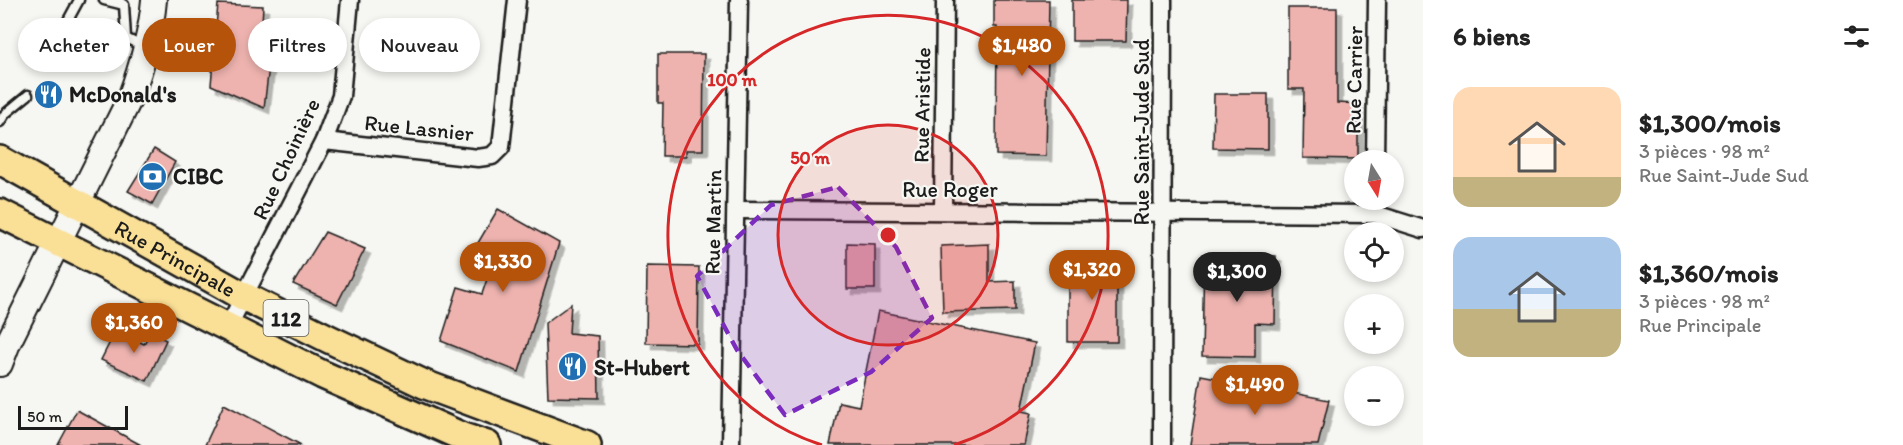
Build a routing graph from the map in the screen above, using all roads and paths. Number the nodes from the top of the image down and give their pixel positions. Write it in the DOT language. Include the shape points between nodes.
graph roads {
  1 [pos="79,0"];
  2 [pos="104,0"];
  3 [pos="154,0"];
  4 [pos="350,0"];
  5 [pos="517,0"];
  6 [pos="739,0"];
  7 [pos="945,0"];
  8 [pos="1163,0"];
  9 [pos="1377,0"];
  10 [pos="121,2"];
  11 [pos="69,18"];
  12 [pos="153,18"];
  13 [pos="142,46"];
  14 [pos="142,61"];
  15 [pos="28,95"];
  16 [pos="0,122"];
  17 [pos="324,141"];
  18 [pos="1376,150"];
  19 [pos="0,160"];
  20 [pos="78,203"];
  21 [pos="1344,208"];
  22 [pos="736,210"];
  23 [pos="1382,210"];
  24 [pos="943,212"];
  25 [pos="0,213"];
  26 [pos="1163,213"];
  27 [pos="1423,229"];
  28 [pos="57,242"];
  29 [pos="243,296"];
  30 [pos="228,327"];
  31 [pos="0,364"];
  32 [pos="416,398"];
  33 [pos="487,445"];
  34 [pos="587,445"];
  35 [pos="731,445"];
  36 [pos="1162,445"];
  1 -- 11 [label="lane"];
  2 -- 10 [label="lane"];
  3 -- 12 [label="street"];
  4 -- 17 [label="street, Rue Choinière" via="341,96"];
  5 -- 17 [label="street, Rue Lasnier" via="501,147 492,156 478,158"];
  6 -- 22 [label="street, Rue Martin"];
  7 -- 24 [label="street, Rue Aristide"];
  8 -- 26 [label="street, Rue Saint-Jude Sud"];
  9 -- 18 [label="street, Rue Carrier"];
  10 -- 13 [label="lane" via="126,38"];
  14 -- 20 [label="street" via="130,99"];
  15 -- 16 [label="lane"];
  17 -- 29 [label="street, Rue Choinière"];
  19 -- 20 [label="main road, Rue Principale / 112"];
  20 -- 28 [label="street"];
  20 -- 29 [label="main road, Rue Principale / 112"];
  21 -- 26 [label="street, Rue Roger"];
  22 -- 24 [label="street, Rue Roger"];
  22 -- 35 [label="street, Rue Martin"];
  23 -- 27 [label="street, Rue Roger"];
  24 -- 26 [label="street, Rue Roger"];
  25 -- 28 [label="main road, Rue Principale / 112"];
  26 -- 36 [label="street, Rue Saint-Jude Sud"];
  28 -- 30 [label="main road, Rue Principale / 112"];
  28 -- 31 [label="street"];
  29 -- 30 [label="street, Rue Choinière"];
  29 -- 32 [label="main road, Rue Principale / 112"];
  30 -- 32 [label="main road, Rue Principale / 112" via="323,375"];
  32 -- 33 [label="main road, Rue Principale / 112" via="463,437"];
  32 -- 34 [label="main road, Rue Principale / 112"];
}
